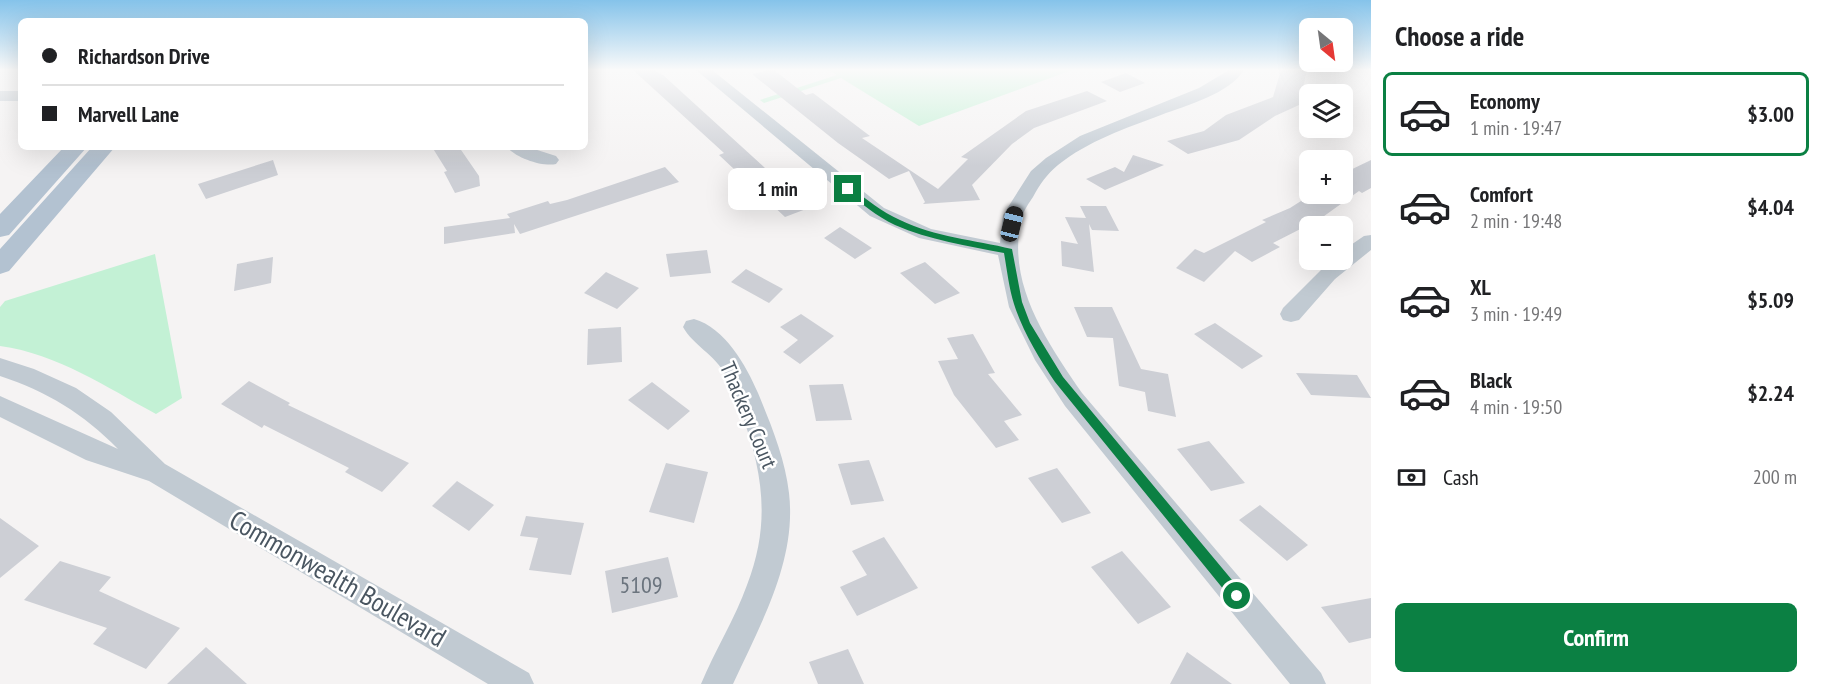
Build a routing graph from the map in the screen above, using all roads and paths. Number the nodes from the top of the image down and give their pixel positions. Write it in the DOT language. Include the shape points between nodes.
graph roads {
  1 [pos="742,102"];
  2 [pos="1179,102"];
  3 [pos="73,150"];
  4 [pos="101,150"];
  5 [pos="521,150"];
  6 [pos="550,160"];
  7 [pos="0,229"];
  8 [pos="1371,241"];
  9 [pos="1008,251"];
  10 [pos="0,265"];
  11 [pos="1291,314"];
  12 [pos="694,327"];
  13 [pos="0,367"];
  14 [pos="0,406"];
  15 [pos="158,473"];
  16 [pos="518,684"];
  17 [pos="717,684"];
  18 [pos="1310,684"];
  1 -- 9 [label="street" via="877,212 926,234"];
  2 -- 9 [label="street" via="1085,141 1052,160 1023,194 1015,212"];
  3 -- 7 [label="main road"];
  4 -- 10 [label="main road"];
  5 -- 6 [label="street"];
  8 -- 11 [label="street" via="1319,282"];
  9 -- 18 [label="street" via="1026,323 1059,380"];
  12 -- 17 [label="street, Thackery Court" via="724,354 735,371 769,451 778,500 766,578"];
  13 -- 15 [label="street, Commonwealth Boulevard" via="37,378 75,397 113,425"];
  14 -- 15 [label="street, Commonwealth Boulevard" via="95,452"];
  15 -- 16 [label="street, Commonwealth Boulevard"];
}
